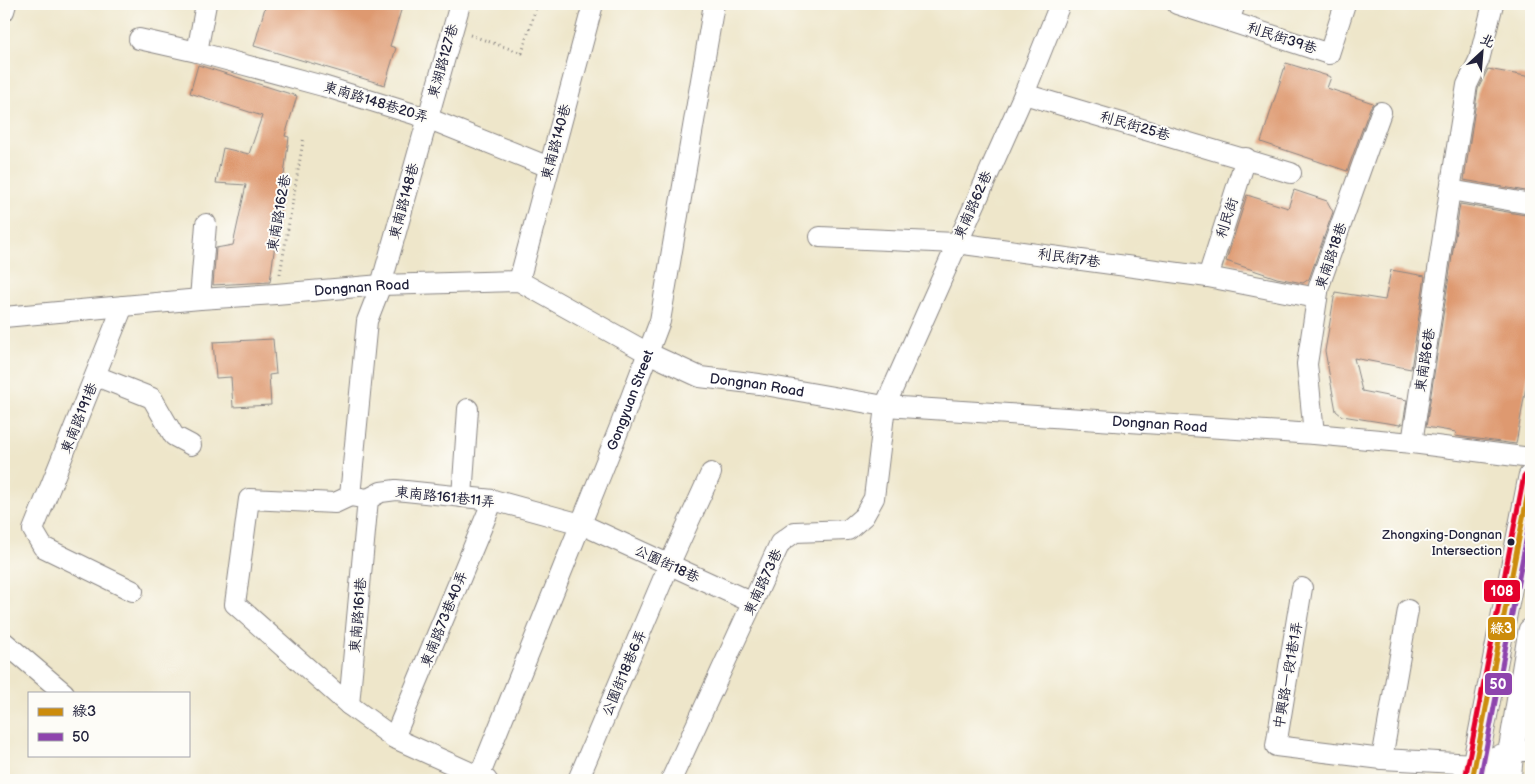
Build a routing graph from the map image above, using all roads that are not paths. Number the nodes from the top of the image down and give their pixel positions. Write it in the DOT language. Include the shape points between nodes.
graph roads {
  1 [pos="6,4"];
  2 [pos="206,4"];
  3 [pos="460,4"];
  4 [pos="593,4"];
  5 [pos="714,4"];
  6 [pos="1060,4"];
  7 [pos="1177,4"];
  8 [pos="1345,4"];
  9 [pos="1493,4"];
  10 [pos="4,10"];
  11 [pos="1232,12"];
  12 [pos="139,39"];
  13 [pos="197,52"];
  14 [pos="1024,94"];
  15 [pos="1381,112"];
  16 [pos="427,118"];
  17 [pos="1246,158"];
  18 [pos="549,167"];
  19 [pos="1291,172"];
  20 [pos="1450,190"];
  21 [pos="1531,204"];
  22 [pos="206,224"];
  23 [pos="820,237"];
  24 [pos="956,243"];
  25 [pos="1208,277"];
  26 [pos="519,281"];
  27 [pos="381,285"];
  28 [pos="1317,298"];
  29 [pos="200,299"];
  30 [pos="123,306"];
  31 [pos="4,317"];
  32 [pos="648,353"];
  33 [pos="96,376"];
  34 [pos="885,406"];
  35 [pos="468,409"];
  36 [pos="1314,434"];
  37 [pos="1412,442"];
  38 [pos="191,445"];
  39 [pos="1531,458"];
  40 [pos="711,473"];
  41 [pos="1531,477"];
  42 [pos="359,497"];
  43 [pos="462,497"];
  44 [pos="493,500"];
  45 [pos="581,524"];
  46 [pos="669,565"];
  47 [pos="1302,588"];
  48 [pos="134,591"];
  49 [pos="753,603"];
  50 [pos="1408,610"];
  51 [pos="1531,631"];
  52 [pos="4,642"];
  53 [pos="63,692"];
  54 [pos="350,705"];
  55 [pos="394,738"];
  56 [pos="1521,751"];
  57 [pos="1382,759"];
  58 [pos="1479,775"];
  59 [pos="484,779"];
  60 [pos="578,780"];
  61 [pos="671,780"];
  62 [pos="1508,780"];
  1 -- 10 [label="street"];
  2 -- 13 [label="street"];
  3 -- 16 [label="street, 東湖路127巷"];
  4 -- 18 [label="street, 東南路140巷"];
  5 -- 32 [label="street, Gongyuan Street" via="660,321"];
  6 -- 14 [label="street, 東南路62巷"];
  7 -- 11 [label="street, 利民街39巷"];
  8 -- 11 [label="street, 利民街39巷" via="1329,54"];
  9 -- 20 [label="street, 東南路6巷" via="1479,60 1467,85"];
  12 -- 13 [label="street, 東南路148巷20弄"];
  13 -- 16 [label="street, 東南路148巷20弄"];
  14 -- 17 [label="street, 利民街25巷"];
  14 -- 24 [label="street, 東南路62巷"];
  15 -- 28 [label="street, 東南路18巷" via="1318,286"];
  16 -- 18 [label="street, 東南路148巷20弄"];
  16 -- 27 [label="street, 東南路148巷"];
  17 -- 19 [label="street, 利民街25巷"];
  17 -- 25 [label="street, 利民街"];
  18 -- 26 [label="street, 東南路140巷"];
  20 -- 21 [label="street"];
  20 -- 37 [label="street, 東南路6巷"];
  22 -- 29 [label="street"];
  23 -- 24 [label="street, 利民街7巷"];
  24 -- 25 [label="street, 利民街7巷"];
  24 -- 34 [label="street, 東南路62巷"];
  25 -- 28 [label="street, 利民街7巷"];
  26 -- 27 [label="street, Dongnan Road"];
  26 -- 32 [label="street, Dongnan Road"];
  27 -- 29 [label="street, Dongnan Road"];
  27 -- 42 [label="street, 東南路161巷" via="367,321"];
  28 -- 36 [label="street, 東南路18巷" via="1307,364"];
  29 -- 30 [label="street, Dongnan Road"];
  30 -- 31 [label="street, Dongnan Road"];
  30 -- 33 [label="street, 東南路191巷"];
  32 -- 34 [label="street, Dongnan Road" via="700,377"];
  32 -- 45 [label="street, Gongyuan Street"];
  33 -- 38 [label="street" via="152,398 174,436"];
  33 -- 48 [label="street, 東南路191巷" via="33,530 43,547"];
  34 -- 36 [label="street, Dongnan Road"];
  34 -- 49 [label="street, 東南路73巷" via="874,498 864,516 848,530 794,532 780,543"];
  35 -- 43 [label="street"];
  36 -- 37 [label="street, Dongnan Road"];
  37 -- 39 [label="street, Dongnan Road"];
  40 -- 46 [label="street, 公園街18巷6弄"];
  41 -- 58 [label="main road"];
  42 -- 43 [label="street, 東南路161巷11弄" via="396,490"];
  42 -- 54 [label="street, 東南路161巷"];
  42 -- 54 [label="street, 東南路161巷11弄" via="335,504 249,499 235,604"];
  43 -- 44 [label="street, 東南路161巷11弄"];
  44 -- 45 [label="street, 東南路161巷11弄"];
  44 -- 55 [label="street, 東南路73巷40弄"];
  45 -- 46 [label="street, 公園街18巷"];
  45 -- 59 [label="street, Gongyuan Street"];
  46 -- 49 [label="street, 公園街18巷"];
  46 -- 60 [label="street, 公園街18巷6弄"];
  47 -- 57 [label="street, 中興路一段1巷1弄" via="1276,746"];
  49 -- 61 [label="street, 東南路73巷"];
  50 -- 57 [label="street"];
  51 -- 56 [label="main road"];
  52 -- 53 [label="street"];
  54 -- 55 [label="street"];
  55 -- 59 [label="street"];
  56 -- 58 [label="street, 中興路一段1巷1弄"];
  56 -- 62 [label="main road"];
  57 -- 58 [label="street, 中興路一段1巷1弄"];
}
